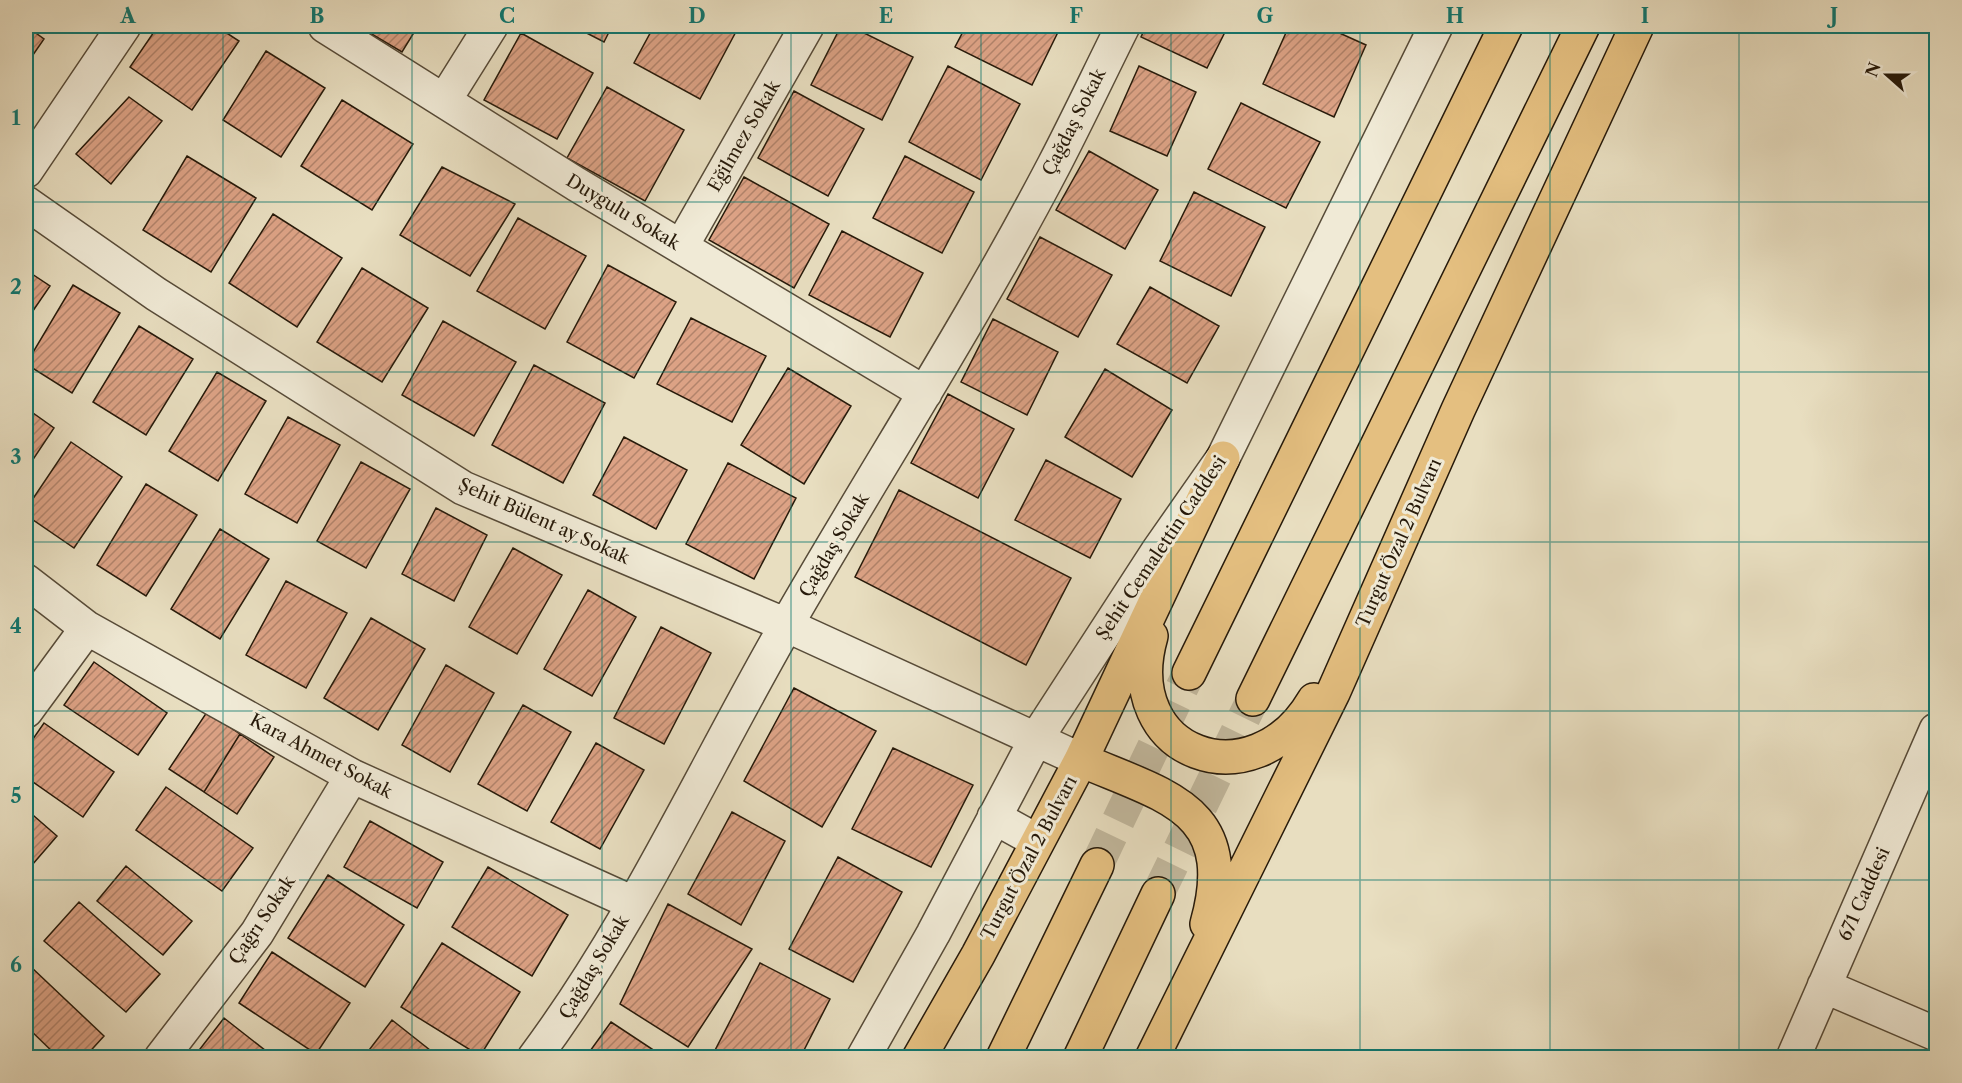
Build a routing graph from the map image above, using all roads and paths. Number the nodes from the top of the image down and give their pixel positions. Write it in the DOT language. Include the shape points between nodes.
graph roads {
  1 [pos="124,26"];
  2 [pos="325,26"];
  3 [pos="491,26"];
  4 [pos="807,26"];
  5 [pos="1123,26"];
  6 [pos="1436,26"];
  7 [pos="1506,26"];
  8 [pos="1583,26"];
  9 [pos="1637,26"];
  10 [pos="444,100"];
  11 [pos="26,171"];
  12 [pos="26,203"];
  13 [pos="681,247"];
  14 [pos="926,393"];
  15 [pos="1223,458"];
  16 [pos="1169,574"];
  17 [pos="26,581"];
  18 [pos="1376,596"];
  19 [pos="786,625"];
  20 [pos="87,628"];
  21 [pos="1190,673"];
  22 [pos="1253,699"];
  23 [pos="26,711"];
  24 [pos="1936,730"];
  25 [pos="1036,739"];
  26 [pos="1081,759"];
  27 [pos="352,776"];
  28 [pos="994,817"];
  29 [pos="1037,842"];
  30 [pos="1097,865"];
  31 [pos="1158,894"];
  32 [pos="633,903"];
  33 [pos="978,955"];
  34 [pos="1824,986"];
  35 [pos="1179,1005"];
  36 [pos="1936,1034"];
  37 [pos="161,1058"];
  38 [pos="534,1058"];
  39 [pos="863,1058"];
  40 [pos="919,1058"];
  41 [pos="934,1058"];
  42 [pos="1003,1058"];
  43 [pos="1080,1058"];
  44 [pos="1152,1058"];
  45 [pos="1793,1058"];
  1 -- 11 [label="street"];
  2 -- 10 [label="street, Duygulu Sokak"];
  3 -- 10 [label="street"];
  4 -- 13 [label="street, Eğilmez Sokak"];
  5 -- 14 [label="street, Çağdaş Sokak" via="1054,166"];
  6 -- 15 [label="street, Şehit Cemalettin Caddesi"];
  7 -- 21 [label="highway"];
  8 -- 22 [label="highway"];
  9 -- 18 [label="highway, Turgut Özal 2 Bulvarı" via="1534,242"];
  10 -- 13 [label="street, Duygulu Sokak"];
  12 -- 19 [label="street, Şehit Bülent ay Sokak" via="156,294 463,488"];
  13 -- 14 [label="street, Duygulu Sokak"];
  14 -- 19 [label="street, Çağdaş Sokak"];
  15 -- 16 [label="highway, Turgut Özal 2 Bulvarı"];
  15 -- 25 [label="street, Şehit Cemalettin Caddesi"];
  16 -- 18 [label="highway" via="1148,646 1145,682 1158,720 1182,745 1214,757 1249,755 1270,747 1292,731 1308,711"];
  16 -- 26 [label="highway, Turgut Özal 2 Bulvarı"];
  17 -- 20 [label="street, Kara Ahmet Sokak"];
  18 -- 35 [label="highway, Turgut Özal 2 Bulvarı" via="1328,704"];
  19 -- 25 [label="street, Şehit Bülent ay Sokak"];
  19 -- 32 [label="street, Çağdaş Sokak"];
  20 -- 23 [label="street"];
  20 -- 27 [label="street, Kara Ahmet Sokak"];
  24 -- 34 [label="street, 671 Caddesi"];
  25 -- 26 [label="street, Şehit Bülent ay Sokak"];
  25 -- 28 [label="street, Şehit Cemalettin Caddesi"];
  26 -- 29 [label="highway, Turgut Özal 2 Bulvarı"];
  26 -- 35 [label="highway" via="1164,796 1189,812 1208,836 1217,872 1212,905"];
  27 -- 32 [label="street, Kara Ahmet Sokak"];
  27 -- 37 [label="street, Çağrı Sokak" via="257,933"];
  28 -- 29 [label="street"];
  28 -- 39 [label="street, Şehit Cemalettin Caddesi"];
  29 -- 33 [label="highway, Turgut Özal 2 Bulvarı"];
  30 -- 42 [label="highway"];
  31 -- 43 [label="highway"];
  32 -- 38 [label="street, Çağdaş Sokak" via="561,1022"];
  33 -- 40 [label="highway, Turgut Özal 2 Bulvarı"];
  33 -- 41 [label="highway"];
  34 -- 36 [label="street"];
  34 -- 45 [label="street, 671 Caddesi"];
  35 -- 44 [label="highway, Turgut Özal 2 Bulvarı"];
}
